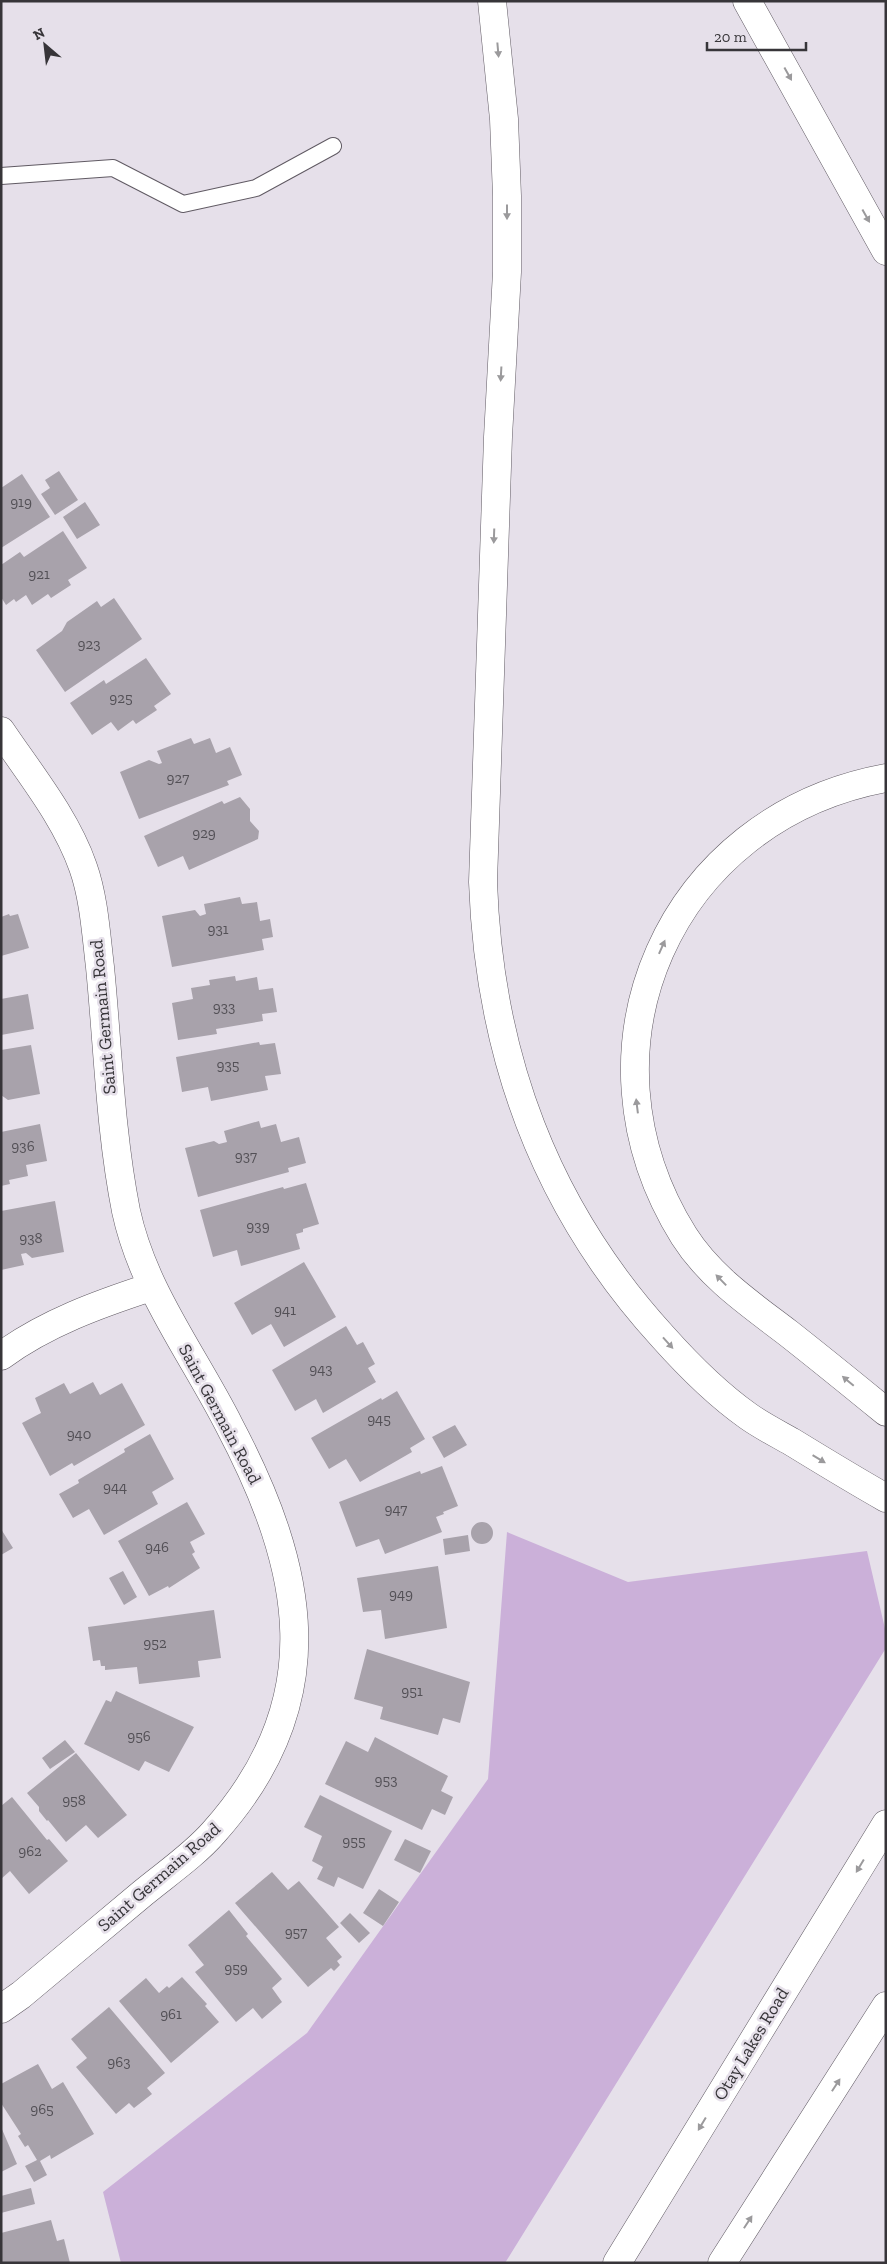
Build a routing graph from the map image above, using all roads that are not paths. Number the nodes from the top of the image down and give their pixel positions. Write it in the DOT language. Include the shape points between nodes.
graph roads {
  1 [pos="492,1"];
  2 [pos="747,1"];
  3 [pos="334,146"];
  4 [pos="2,173"];
  5 [pos="886,251"];
  6 [pos="1,731"];
  7 [pos="886,778"];
  8 [pos="151,1287"];
  9 [pos="1,1356"];
  10 [pos="886,1412"];
  11 [pos="886,1498"];
  12 [pos="886,1824"];
  13 [pos="886,2006"];
  14 [pos="1,2009"];
  15 [pos="617,2263"];
  16 [pos="722,2263"];
  1 -- 11 [label="main road, one-way" via="504,119 507,272 483,882 489,972 508,1060 538,1145 562,1193 590,1243 646,1319 685,1360 748,1417"];
  2 -- 5 [label="main road, one-way"];
  3 -- 4 [label="lane" via="256,188 183,204 113,168"];
  6 -- 8 [label="main road, Saint Germain Road" via="60,819 84,871 98,957 120,1171 127,1214"];
  10 -- 7 [label="main road, one-way" via="741,1298 685,1238 656,1183 646,1153 635,1091 634,1059 639,1020 653,967 674,924 701,884 742,844 774,820 833,791"];
  8 -- 9 [label="main road" via="82,1312 25,1338"];
  8 -- 14 [label="main road, Saint Germain Road" via="229,1424 257,1484 284,1555 295,1626 294,1666 287,1706 254,1780 212,1834 28,1990"];
  12 -- 15 [label="main road, Otay Lakes Road, one-way"];
  16 -- 13 [label="main road, one-way"];
}
